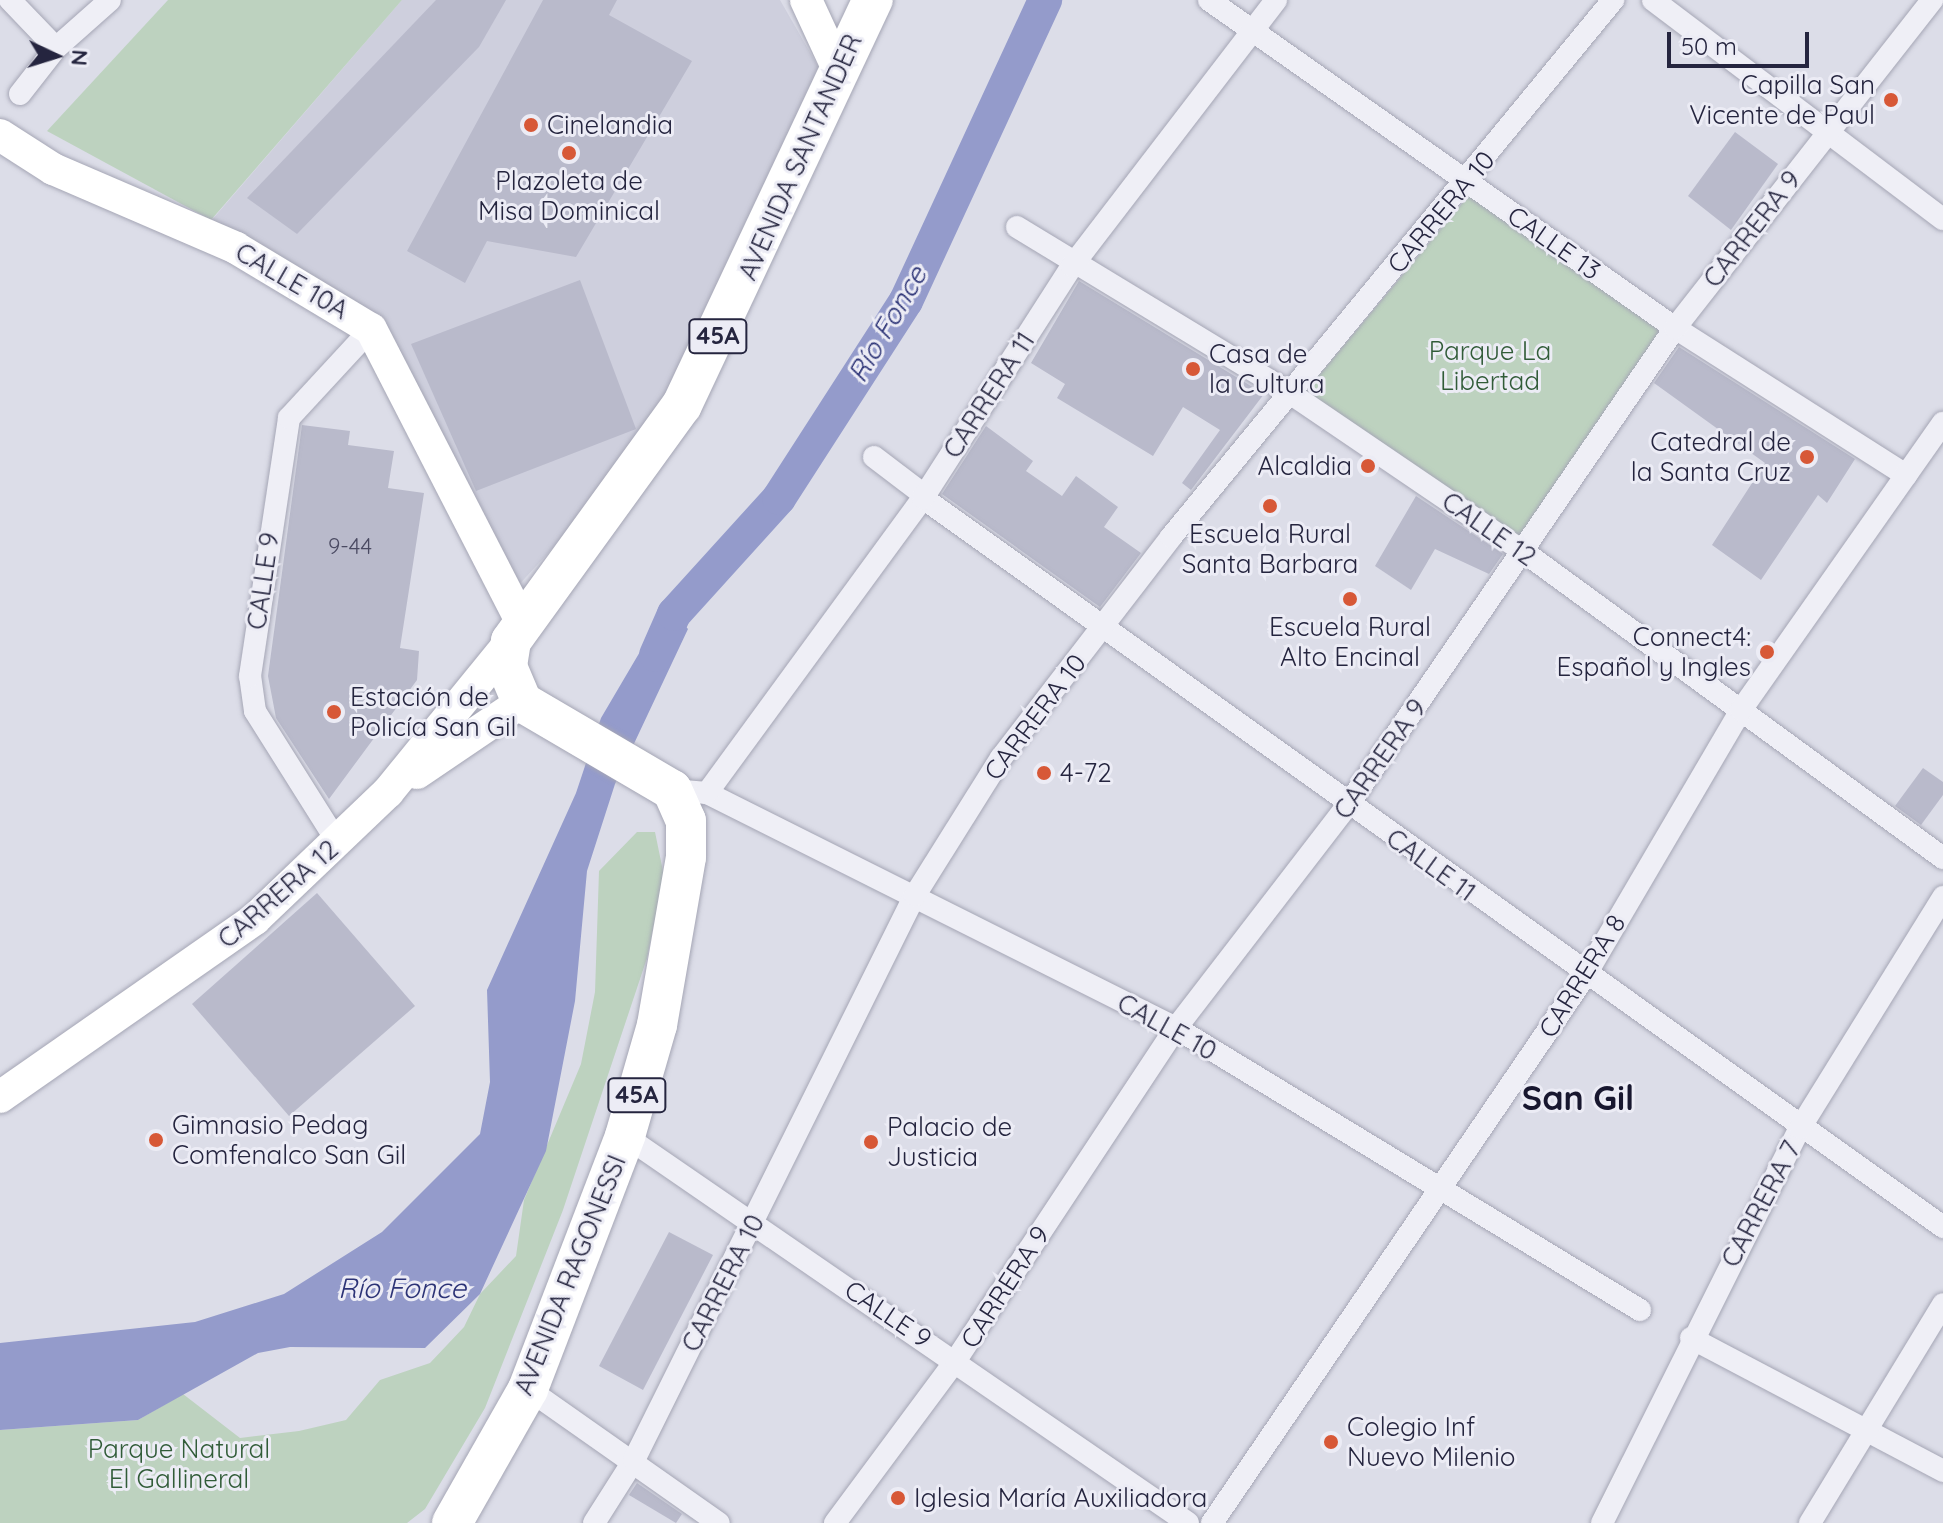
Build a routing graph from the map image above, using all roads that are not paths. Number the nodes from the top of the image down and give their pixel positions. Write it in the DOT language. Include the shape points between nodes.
graph roads {
  1 [pos="10,0"];
  2 [pos="110,0"];
  3 [pos="806,0"];
  4 [pos="873,0"];
  5 [pos="1209,0"];
  6 [pos="1276,0"];
  7 [pos="1613,0"];
  8 [pos="1653,0"];
  9 [pos="1932,0"];
  10 [pos="1252,31"];
  11 [pos="56,48"];
  12 [pos="836,65"];
  13 [pos="20,94"];
  14 [pos="1828,133"];
  15 [pos="0,135"];
  16 [pos="1468,182"];
  17 [pos="1943,219"];
  18 [pos="1017,227"];
  19 [pos="1072,266"];
  20 [pos="1675,328"];
  21 [pos="371,329"];
  22 [pos="1290,393"];
  23 [pos="1943,423"];
  24 [pos="874,457"];
  25 [pos="1906,475"];
  26 [pos="924,497"];
  27 [pos="1524,552"];
  28 [pos="1103,627"];
  29 [pos="517,632"];
  30 [pos="530,708"];
  31 [pos="1741,710"];
  32 [pos="677,787"];
  33 [pos="388,792"];
  34 [pos="1348,805"];
  35 [pos="338,843"];
  36 [pos="1943,858"];
  37 [pos="915,895"];
  38 [pos="1943,897"];
  39 [pos="1585,976"];
  40 [pos="1176,1028"];
  41 [pos="0,1097"];
  42 [pos="1800,1128"];
  43 [pos="625,1136"];
  44 [pos="1437,1193"];
  45 [pos="754,1222"];
  46 [pos="1943,1227"];
  47 [pos="1943,1304"];
  48 [pos="1640,1310"];
  49 [pos="1691,1338"];
  50 [pos="956,1360"];
  51 [pos="528,1389"];
  52 [pos="1871,1432"];
  53 [pos="634,1460"];
  54 [pos="1943,1471"];
  55 [pos="452,1523"];
  56 [pos="594,1523"];
  57 [pos="719,1523"];
  58 [pos="835,1523"];
  59 [pos="1188,1523"];
  60 [pos="1212,1523"];
  61 [pos="1602,1523"];
  62 [pos="1810,1523"];
  1 -- 11 [label="street"];
  2 -- 11 [label="street"];
  3 -- 12 [label="street"];
  4 -- 12 [label="highway, AVENIDA SANTANDER / 45A"];
  5 -- 10 [label="street, CALLE 13"];
  6 -- 10 [label="street, CARRERA 11"];
  7 -- 16 [label="street, CARRERA 10"];
  8 -- 14 [label="street"];
  9 -- 14 [label="street, CARRERA 9"];
  10 -- 16 [label="street, CALLE 13"];
  10 -- 19 [label="street, CARRERA 11"];
  11 -- 13 [label="street"];
  12 -- 29 [label="highway, AVENIDA SANTANDER / 45A" via="734,306 682,405"];
  14 -- 17 [label="street"];
  14 -- 20 [label="street, CARRERA 9"];
  15 -- 21 [label="street, CALLE 10A" via="53,169 236,248"];
  16 -- 20 [label="street, CALLE 13"];
  16 -- 22 [label="street, CARRERA 10"];
  18 -- 19 [label="street, CALLE 12"];
  19 -- 22 [label="street, CALLE 12"];
  19 -- 26 [label="street, CARRERA 11"];
  20 -- 25 [label="street, CALLE 13"];
  20 -- 27 [label="street, CARRERA 9"];
  21 -- 29 [label="street, CALLE 10A"];
  21 -- 35 [label="street, CALLE 9" via="289,418 250,676 255,711"];
  22 -- 27 [label="street, CALLE 12"];
  22 -- 28 [label="street, CARRERA 10"];
  23 -- 25 [label="street, CARRERA 8"];
  24 -- 26 [label="street, CALLE 11"];
  25 -- 31 [label="street, CARRERA 8"];
  26 -- 28 [label="street, CALLE 11"];
  26 -- 32 [label="street, CARRERA 11"];
  27 -- 31 [label="street, CALLE 12"];
  27 -- 34 [label="street, CARRERA 9"];
  28 -- 34 [label="street, CALLE 11"];
  28 -- 37 [label="street, CARRERA 10" via="1001,758"];
  29 -- 30 [label="highway" via="507,666"];
  29 -- 33 [label="street, CARRERA 12"];
  30 -- 32 [label="highway"];
  30 -- 33 [label="street"];
  31 -- 36 [label="street, CALLE 12"];
  31 -- 39 [label="street, CARRERA 8"];
  32 -- 37 [label="street, CALLE 10"];
  32 -- 43 [label="highway, AVENIDA RAGONESSI / 45A" via="686,821 686,857 657,1025"];
  33 -- 35 [label="street, CARRERA 12"];
  34 -- 39 [label="street, CALLE 11"];
  34 -- 40 [label="street, CARRERA 9"];
  35 -- 41 [label="street, CARRERA 12" via="195,964"];
  37 -- 40 [label="street, CALLE 10"];
  37 -- 45 [label="street, CARRERA 10"];
  38 -- 42 [label="street, CARRERA 7"];
  39 -- 42 [label="street, CALLE 11"];
  39 -- 44 [label="street, CARRERA 8"];
  40 -- 44 [label="street, CALLE 10"];
  40 -- 50 [label="street, CARRERA 9"];
  42 -- 46 [label="street, CALLE 11"];
  42 -- 49 [label="street, CARRERA 7"];
  43 -- 45 [label="street, CALLE 9"];
  43 -- 51 [label="highway, AVENIDA RAGONESSI / 45A"];
  44 -- 48 [label="street, CALLE 10"];
  44 -- 60 [label="street, CARRERA 8"];
  45 -- 50 [label="street, CALLE 9"];
  45 -- 53 [label="street, CARRERA 10"];
  47 -- 52 [label="street"];
  49 -- 52 [label="street"];
  49 -- 61 [label="street, CARRERA 7"];
  50 -- 58 [label="street, CARRERA 9"];
  50 -- 59 [label="street, CALLE 9"];
  51 -- 53 [label="street"];
  51 -- 55 [label="highway, AVENIDA RAGONESSI / 45A"];
  52 -- 54 [label="street"];
  52 -- 62 [label="street"];
  53 -- 56 [label="street, CARRERA 10"];
  53 -- 57 [label="street"];
}
